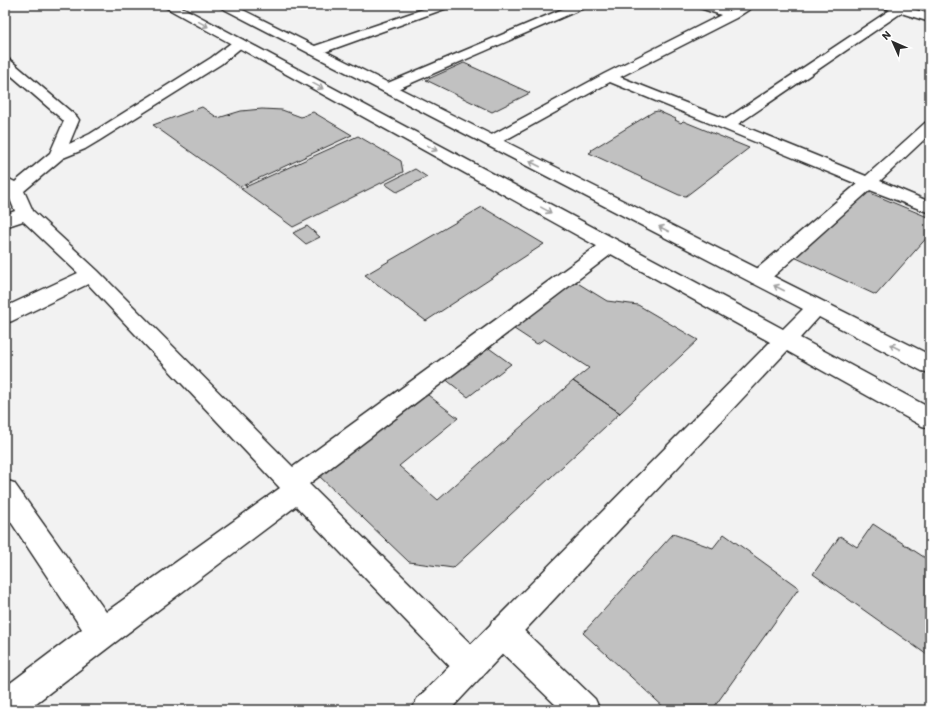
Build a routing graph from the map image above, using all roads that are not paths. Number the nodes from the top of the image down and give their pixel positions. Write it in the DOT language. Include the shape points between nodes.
graph roads {
  1 [pos="169,5"];
  2 [pos="224,5"];
  3 [pos="582,5"];
  4 [pos="701,5"];
  5 [pos="750,5"];
  6 [pos="884,5"];
  7 [pos="442,6"];
  8 [pos="903,7"];
  9 [pos="732,15"];
  10 [pos="930,18"];
  11 [pos="239,43"];
  12 [pos="314,51"];
  13 [pos="5,63"];
  14 [pos="609,77"];
  15 [pos="388,88"];
  16 [pos="727,126"];
  17 [pos="930,126"];
  18 [pos="492,141"];
  19 [pos="57,156"];
  20 [pos="868,183"];
  21 [pos="10,186"];
  22 [pos="930,208"];
  23 [pos="15,218"];
  24 [pos="611,246"];
  25 [pos="91,275"];
  26 [pos="760,278"];
  27 [pos="817,307"];
  28 [pos="5,316"];
  29 [pos="785,340"];
  30 [pos="930,365"];
  31 [pos="930,419"];
  32 [pos="294,486"];
  33 [pos="7,497"];
  34 [pos="503,632"];
  35 [pos="102,633"];
  36 [pos="471,666"];
  37 [pos="5,707"];
  38 [pos="428,710"];
  39 [pos="584,710"];
  1 -- 11 [label="street, one-way"];
  2 -- 12 [label="street"];
  3 -- 15 [label="street"];
  4 -- 9 [label="street"];
  5 -- 9 [label="street"];
  6 -- 8 [label="street"];
  7 -- 12 [label="street"];
  8 -- 10 [label="street"];
  8 -- 16 [label="street"];
  9 -- 14 [label="street"];
  11 -- 19 [label="street" via="216,61 79,146"];
  11 -- 24 [label="street, one-way"];
  12 -- 15 [label="street"];
  13 -- 19 [label="street" via="72,120"];
  14 -- 16 [label="street"];
  14 -- 18 [label="street"];
  15 -- 18 [label="street"];
  16 -- 20 [label="street"];
  17 -- 20 [label="street"];
  26 -- 18 [label="street, one-way"];
  19 -- 21 [label="street"];
  20 -- 22 [label="street"];
  20 -- 26 [label="street"];
  21 -- 23 [label="street"];
  23 -- 25 [label="street"];
  24 -- 29 [label="street"];
  24 -- 32 [label="street"];
  25 -- 28 [label="street"];
  25 -- 32 [label="street"];
  27 -- 26 [label="street, one-way"];
  27 -- 29 [label="street"];
  30 -- 27 [label="street, one-way"];
  29 -- 31 [label="street"];
  29 -- 34 [label="street"];
  32 -- 35 [label="street"];
  32 -- 36 [label="street"];
  33 -- 35 [label="street"];
  34 -- 36 [label="street"];
  34 -- 39 [label="street"];
  35 -- 37 [label="street"];
  36 -- 38 [label="street"];
}
